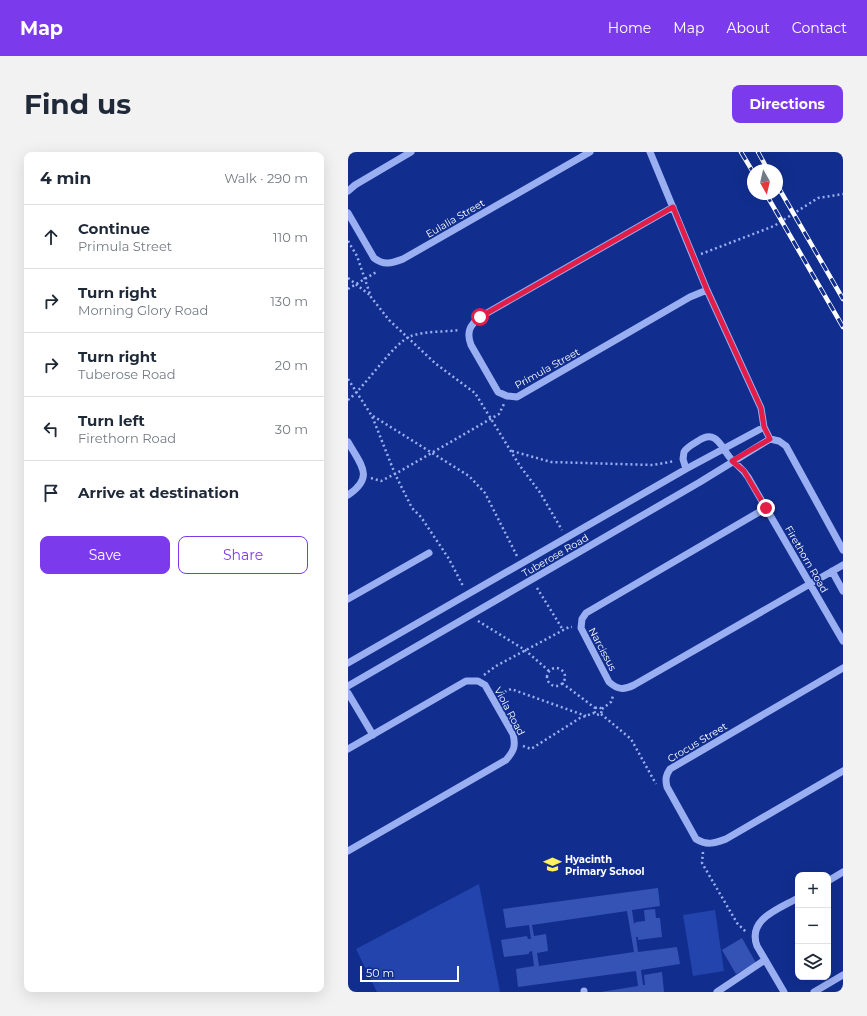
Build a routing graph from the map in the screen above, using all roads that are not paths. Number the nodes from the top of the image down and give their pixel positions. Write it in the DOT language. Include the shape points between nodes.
graph roads {
  1 [pos="411,152"];
  2 [pos="590,152"];
  3 [pos="650,152"];
  4 [pos="348,191"];
  5 [pos="673,207"];
  6 [pos="348,213"];
  7 [pos="707,290"];
  8 [pos="764,427"];
  9 [pos="770,439"];
  10 [pos="348,442"];
  11 [pos="725,449"];
  12 [pos="732,461"];
  13 [pos="686,469"];
  14 [pos="348,495"];
  15 [pos="766,508"];
  16 [pos="843,550"];
  17 [pos="428,553"];
  18 [pos="843,565"];
  19 [pos="832,571"];
  20 [pos="810,583"];
  21 [pos="843,591"];
  22 [pos="348,599"];
  23 [pos="843,642"];
  24 [pos="348,663"];
  25 [pos="843,668"];
  26 [pos="348,686"];
  27 [pos="348,692"];
  28 [pos="373,735"];
  29 [pos="348,749"];
  30 [pos="843,771"];
  31 [pos="348,851"];
  32 [pos="843,872"];
  33 [pos="831,879"];
  34 [pos="795,900"];
  35 [pos="765,960"];
  36 [pos="843,975"];
  37 [pos="717,992"];
  38 [pos="784,992"];
  39 [pos="814,992"];
  1 -- 4 [label="street" via="354,184"];
  2 -- 6 [label="street, Eulalia Street" via="392,263 381,263 374,258"];
  3 -- 5 [label="street"];
  5 -- 7 [label="street"];
  5 -- 7 [label="street, Primula Street" via="480,317 469,329 471,345 498,392 517,397 690,297"];
  7 -- 8 [label="street" via="761,408"];
  8 -- 9 [label="street"];
  8 -- 11 [label="street, Tuberose Road"];
  9 -- 12 [label="street, Tuberose Road"];
  9 -- 16 [label="street" via="779,440 786,446"];
  10 -- 14 [label="street" via="362,466 364,476 360,487"];
  11 -- 12 [label="street, Firethorn Road"];
  11 -- 13 [label="street, Tuberose Road"];
  11 -- 13 [label="street, Firethorn Road" via="714,438 703,438 685,450 683,459"];
  12 -- 15 [label="street, Firethorn Road" via="744,471"];
  12 -- 26 [label="street, Tuberose Road"];
  13 -- 24 [label="street, Tuberose Road"];
  15 -- 20 [label="street, Firethorn Road"];
  15 -- 20 [label="street, Narcissus" via="586,613 581,628 609,682 616,688 626,689"];
  17 -- 22 [label="street"];
  18 -- 19 [label="street, Narcissus"];
  19 -- 20 [label="street, Narcissus"];
  19 -- 21 [label="street"];
  20 -- 23 [label="street, Firethorn Road"];
  25 -- 30 [label="street, Crocus Street" via="670,769 666,776 666,787 696,839 704,844 713,844 726,839"];
  27 -- 28 [label="street"];
  28 -- 29 [label="street, Viola Road"];
  28 -- 31 [label="street, Viola Road" via="466,681 478,681 485,685 516,743 506,760"];
  32 -- 33 [label="street"];
  34 -- 35 [label="street" via="761,921 755,929 754,938"];
  35 -- 37 [label="street"];
  35 -- 38 [label="street"];
  36 -- 39 [label="street"];
}
